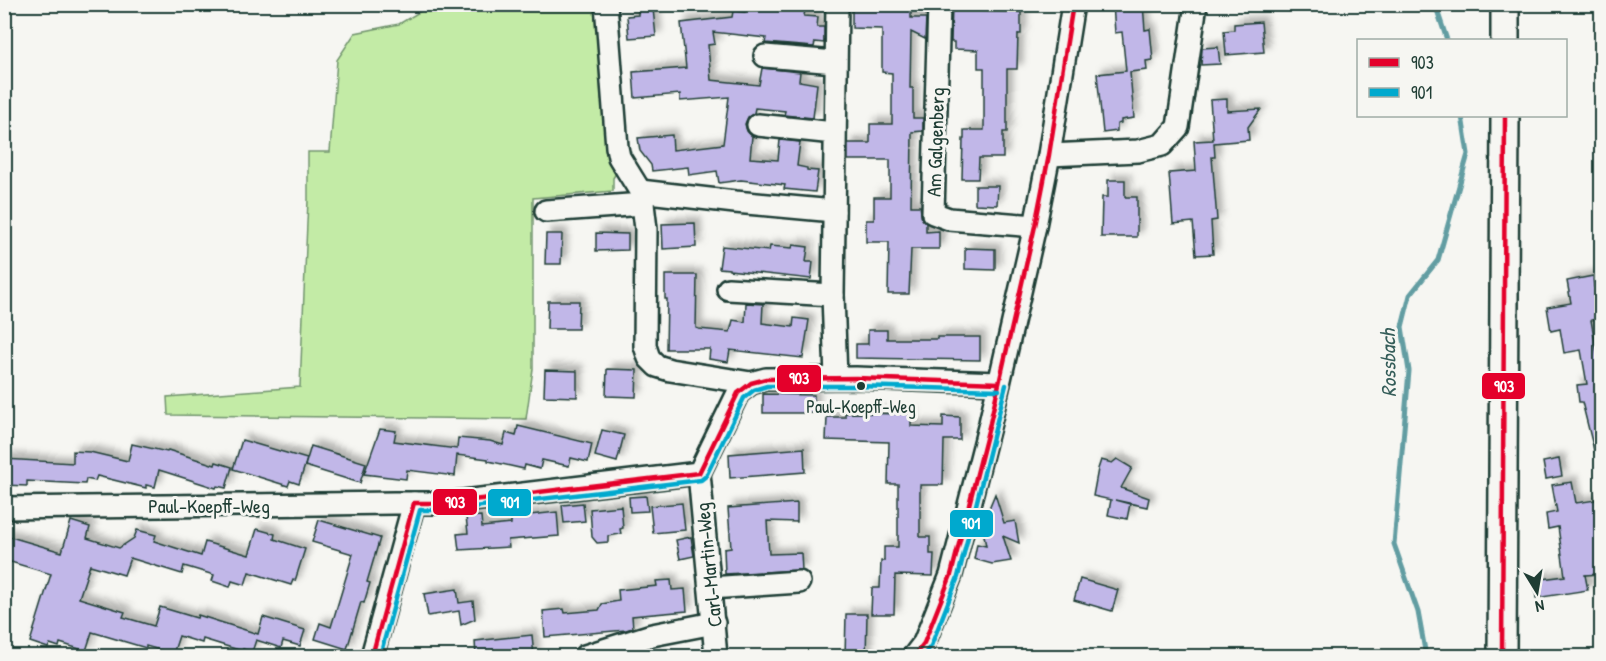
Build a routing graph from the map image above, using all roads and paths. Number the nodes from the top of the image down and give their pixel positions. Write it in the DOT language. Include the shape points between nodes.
graph roads {
  1 [pos="606,4"];
  2 [pos="837,4"];
  3 [pos="939,4"];
  4 [pos="1073,4"];
  5 [pos="1196,4"];
  6 [pos="1505,4"];
  7 [pos="1505,39"];
  8 [pos="765,56"];
  9 [pos="836,62"];
  10 [pos="1505,117"];
  11 [pos="758,126"];
  12 [pos="834,133"];
  13 [pos="1049,154"];
  14 [pos="642,198"];
  15 [pos="546,211"];
  16 [pos="834,211"];
  17 [pos="1035,226"];
  18 [pos="728,289"];
  19 [pos="833,295"];
  20 [pos="836,378"];
  21 [pos="751,383"];
  22 [pos="999,383"];
  23 [pos="699,473"];
  24 [pos="414,503"];
  25 [pos="4,508"];
  26 [pos="799,582"];
  27 [pos="710,588"];
  28 [pos="714,623"];
  29 [pos="372,657"];
  30 [pos="585,657"];
  31 [pos="716,657"];
  32 [pos="914,657"];
  33 [pos="1502,657"];
  1 -- 14 [label="street" via="616,147"];
  2 -- 9 [label="street"];
  3 -- 17 [label="street, Am Galgenberg" via="933,213 949,219"];
  4 -- 13 [label="street"];
  5 -- 13 [label="street" via="1178,127 1162,145 1138,151"];
  6 -- 7 [label="street"];
  8 -- 9 [label="street"];
  9 -- 12 [label="street"];
  10 -- 33 [label="street"];
  11 -- 12 [label="street"];
  12 -- 16 [label="street"];
  13 -- 17 [label="street"];
  14 -- 15 [label="street"];
  14 -- 16 [label="street"];
  14 -- 21 [label="street" via="646,229 645,345 649,358 670,370"];
  16 -- 19 [label="street"];
  17 -- 22 [label="street"];
  18 -- 19 [label="street"];
  19 -- 20 [label="street"];
  20 -- 21 [label="street" via="766,379"];
  20 -- 22 [label="street"];
  21 -- 23 [label="street" via="738,393"];
  22 -- 32 [label="street" via="951,575 924,643"];
  23 -- 24 [label="street, Paul-Koepff-Weg" via="447,503"];
  23 -- 27 [label="street, Carl-Martin-Weg"];
  24 -- 25 [label="street, Paul-Koepff-Weg"];
  24 -- 29 [label="street"];
  26 -- 27 [label="street"];
  27 -- 28 [label="street, Carl-Martin-Weg"];
  28 -- 30 [label="street" via="652,635"];
  28 -- 31 [label="street, Carl-Martin-Weg"];
}
